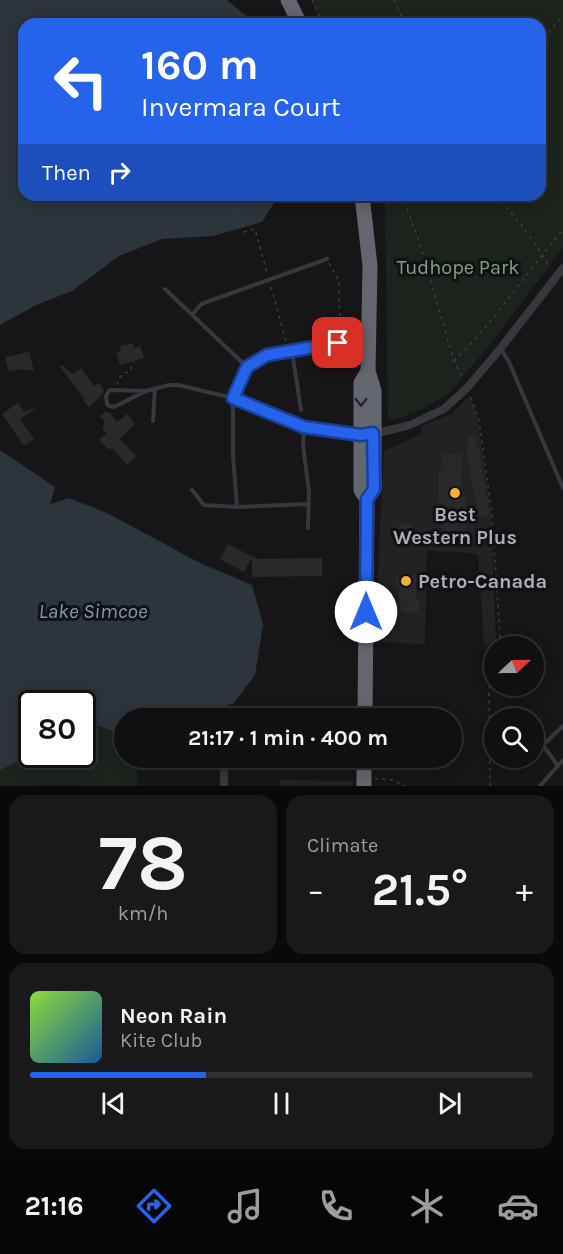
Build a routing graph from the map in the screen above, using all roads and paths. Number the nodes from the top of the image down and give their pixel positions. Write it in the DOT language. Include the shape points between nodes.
graph roads {
  1 [pos="288,0"];
  2 [pos="312,0"];
  3 [pos="394,0"];
  4 [pos="563,16"];
  5 [pos="297,18"];
  6 [pos="321,18"];
  7 [pos="402,18"];
  8 [pos="546,37"];
  9 [pos="237,201"];
  10 [pos="363,201"];
  11 [pos="404,201"];
  12 [pos="501,201"];
  13 [pos="243,228"];
  14 [pos="563,230"];
  15 [pos="542,254"];
  16 [pos="327,259"];
  17 [pos="563,268"];
  18 [pos="555,278"];
  19 [pos="165,289"];
  20 [pos="193,314"];
  21 [pos="338,343"];
  22 [pos="500,349"];
  23 [pos="292,351"];
  24 [pos="454,361"];
  25 [pos="131,363"];
  26 [pos="247,367"];
  27 [pos="155,388"];
  28 [pos="467,388"];
  29 [pos="116,389"];
  30 [pos="147,391"];
  31 [pos="233,398"];
  32 [pos="301,410"];
  33 [pos="153,422"];
  34 [pos="304,427"];
  35 [pos="367,434"];
  36 [pos="563,488"];
  37 [pos="192,490"];
  38 [pos="309,504"];
  39 [pos="237,507"];
  40 [pos="308,528"];
  41 [pos="500,636"];
  42 [pos="489,696"];
  43 [pos="365,708"];
  44 [pos="563,726"];
  45 [pos="563,760"];
  46 [pos="558,766"];
  47 [pos="224,773"];
  48 [pos="364,782"];
  49 [pos="224,786"];
  50 [pos="406,786"];
  51 [pos="490,786"];
  52 [pos="540,786"];
  1 -- 5 [label="highway"];
  2 -- 6 [label="path"];
  3 -- 7 [label="path"];
  4 -- 8 [label="path"];
  9 -- 13 [label="path"];
  10 -- 35 [label="highway" via="370,266 368,371 361,383"];
  11 -- 24 [label="path"];
  12 -- 15 [label="path"];
  14 -- 15 [label="path"];
  15 -- 18 [label="path"];
  15 -- 24 [label="path"];
  16 -- 20 [label="lane" via="201,304"];
  16 -- 21 [label="path" via="339,281"];
  17 -- 18 [label="street"];
  18 -- 22 [label="street"];
  19 -- 20 [label="lane"];
  20 -- 26 [label="lane"];
  21 -- 23 [label="lane"];
  22 -- 28 [label="street"];
  22 -- 36 [label="lane"];
  23 -- 26 [label="lane" via="267,355"];
  23 -- 32 [label="lane"];
  24 -- 28 [label="path"];
  25 -- 29 [label="path" via="131,371 121,375"];
  26 -- 31 [label="lane"];
  27 -- 30 [label="lane"];
  27 -- 31 [label="lane" via="178,385"];
  27 -- 33 [label="lane"];
  28 -- 35 [label="street" via="444,409 426,418"];
  28 -- 41 [label="path" via="478,420 492,515"];
  29 -- 30 [label="lane"];
  29 -- 30 [label="lane" via="106,396 111,407"];
  31 -- 34 [label="street"];
  31 -- 39 [label="lane"];
  34 -- 35 [label="street"];
  34 -- 38 [label="lane"];
  35 -- 43 [label="highway" via="361,490 367,499"];
  37 -- 39 [label="lane" via="204,505"];
  38 -- 39 [label="lane"];
  38 -- 40 [label="lane"];
  42 -- 51 [label="path"];
  44 -- 46 [label="lane" via="543,745"];
  45 -- 46 [label="lane"];
  46 -- 52 [label="lane"];
  47 -- 49 [label="street"];
  48 -- 50 [label="path" via="390,779"];
}
